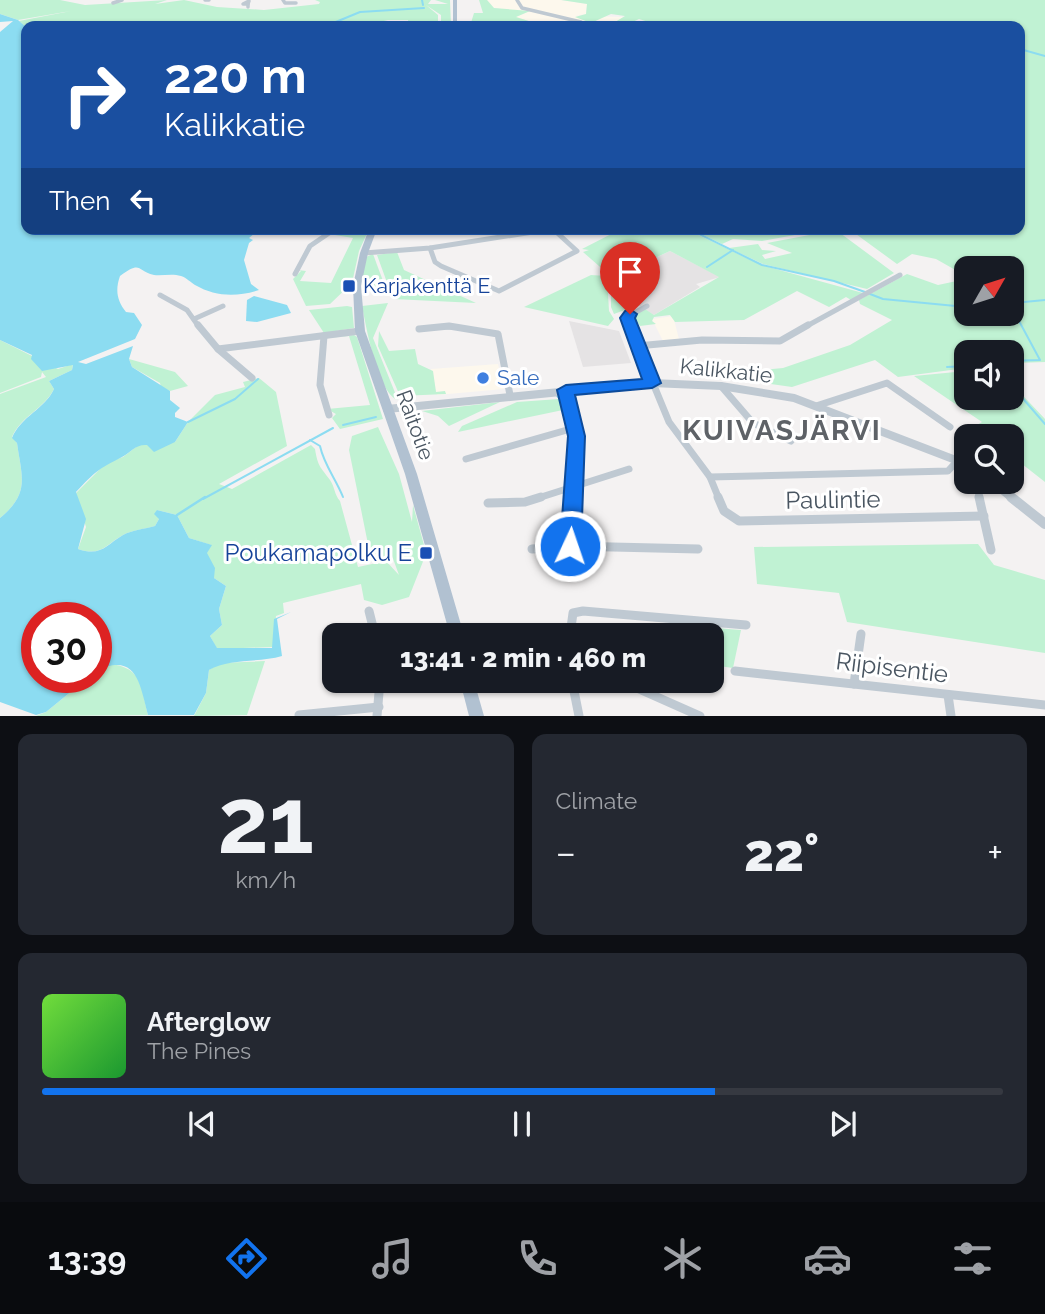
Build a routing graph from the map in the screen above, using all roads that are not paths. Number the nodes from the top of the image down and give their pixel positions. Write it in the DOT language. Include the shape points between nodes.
graph roads {
  1 [pos="283,0"];
  2 [pos="289,0"];
  3 [pos="517,0"];
  4 [pos="455,3"];
  5 [pos="455,21"];
  6 [pos="577,21"];
  7 [pos="326,235"];
  8 [pos="370,235"];
  9 [pos="514,235"];
  10 [pos="560,235"];
  11 [pos="430,248"];
  12 [pos="363,253"];
  13 [pos="295,274"];
  14 [pos="900,275"];
  15 [pos="160,295"];
  16 [pos="223,306"];
  17 [pos="648,306"];
  18 [pos="194,318"];
  19 [pos="419,329"];
  20 [pos="360,331"];
  21 [pos="324,336"];
  22 [pos="637,346"];
  23 [pos="218,349"];
  24 [pos="252,378"];
  25 [pos="652,383"];
  26 [pos="721,386"];
  27 [pos="566,390"];
  28 [pos="510,395"];
  29 [pos="816,406"];
  30 [pos="387,409"];
  31 [pos="329,415"];
  32 [pos="950,427"];
  33 [pos="574,428"];
  34 [pos="791,441"];
  35 [pos="466,459"];
  36 [pos="954,459"];
  37 [pos="954,467"];
  38 [pos="629,470"];
  39 [pos="710,477"];
  40 [pos="576,485"];
  41 [pos="979,494"];
  42 [pos="1007,494"];
  43 [pos="488,503"];
  44 [pos="984,516"];
  45 [pos="1045,524"];
  46 [pos="570,546"];
  47 [pos="532,549"];
  48 [pos="698,549"];
  49 [pos="991,550"];
  50 [pos="369,611"];
  51 [pos="372,623"];
  52 [pos="454,623"];
  53 [pos="572,623"];
  54 [pos="723,623"];
  55 [pos="724,623"];
  56 [pos="746,625"];
  57 [pos="861,634"];
  58 [pos="735,671"];
  59 [pos="854,684"];
  60 [pos="379,693"];
  61 [pos="468,693"];
  62 [pos="470,693"];
  63 [pos="574,693"];
  64 [pos="648,693"];
  65 [pos="948,695"];
  66 [pos="1045,705"];
  67 [pos="378,711"];
  68 [pos="299,715"];
  69 [pos="468,716"];
  70 [pos="477,716"];
  71 [pos="579,716"];
  72 [pos="700,716"];
  73 [pos="951,716"];
  1 -- 2 [label="street" via="296,3"];
  3 -- 6 [label="street" via="522,8"];
  4 -- 5 [label="main road"];
  7 -- 13 [label="street" via="310,246"];
  8 -- 12 [label="main road, Raitotie"];
  9 -- 11 [label="street"];
  10 -- 11 [label="street" via="578,251 499,291 441,266"];
  11 -- 12 [label="street"];
  12 -- 20 [label="main road, Raitotie" via="357,286"];
  14 -- 22 [label="street" via="780,341 702,340"];
  15 -- 18 [label="street" via="178,302"];
  16 -- 18 [label="street"];
  17 -- 22 [label="street, Paulintie" via="627,317"];
  18 -- 23 [label="street"];
  19 -- 28 [label="street" via="449,326 498,334"];
  20 -- 21 [label="street"];
  20 -- 30 [label="main road, Raitotie"];
  21 -- 23 [label="street"];
  21 -- 31 [label="street" via="318,389"];
  22 -- 25 [label="street, Paulintie"];
  23 -- 24 [label="street"];
  25 -- 26 [label="street, Kalikkatie"];
  25 -- 27 [label="street, Kalikkatie"];
  25 -- 39 [label="street, Paulintie" via="669,422"];
  26 -- 29 [label="street, Kalikkatie" via="779,393"];
  26 -- 34 [label="street" via="752,423"];
  27 -- 28 [label="street, Kalikkatie"];
  27 -- 33 [label="street"];
  28 -- 30 [label="street, Kalikkatie"];
  29 -- 32 [label="street" via="887,383"];
  29 -- 36 [label="street, Kalikkatie"];
  30 -- 52 [label="main road, Raitotie"];
  33 -- 35 [label="street"];
  33 -- 40 [label="street"];
  37 -- 39 [label="street" via="948,471"];
  38 -- 40 [label="street"];
  39 -- 44 [label="street, Paulintie" via="724,511 739,521"];
  40 -- 43 [label="street" via="525,502"];
  40 -- 46 [label="street"];
  41 -- 44 [label="street"];
  42 -- 45 [label="street"];
  44 -- 49 [label="street"];
  46 -- 47 [label="street"];
  46 -- 48 [label="street"];
  50 -- 51 [label="street"];
  53 -- 54 [label="street" via="573,613 583,611"];
  55 -- 56 [label="street"];
  57 -- 59 [label="street"];
  58 -- 59 [label="street, Riipisentie"];
  59 -- 65 [label="street, Riipisentie"];
  60 -- 67 [label="street"];
  61 -- 69 [label="main road"];
  62 -- 70 [label="main road"];
  63 -- 71 [label="street"];
  64 -- 72 [label="street"];
  65 -- 66 [label="street, Riipisentie"];
  65 -- 73 [label="street"];
  67 -- 68 [label="street"];
}
